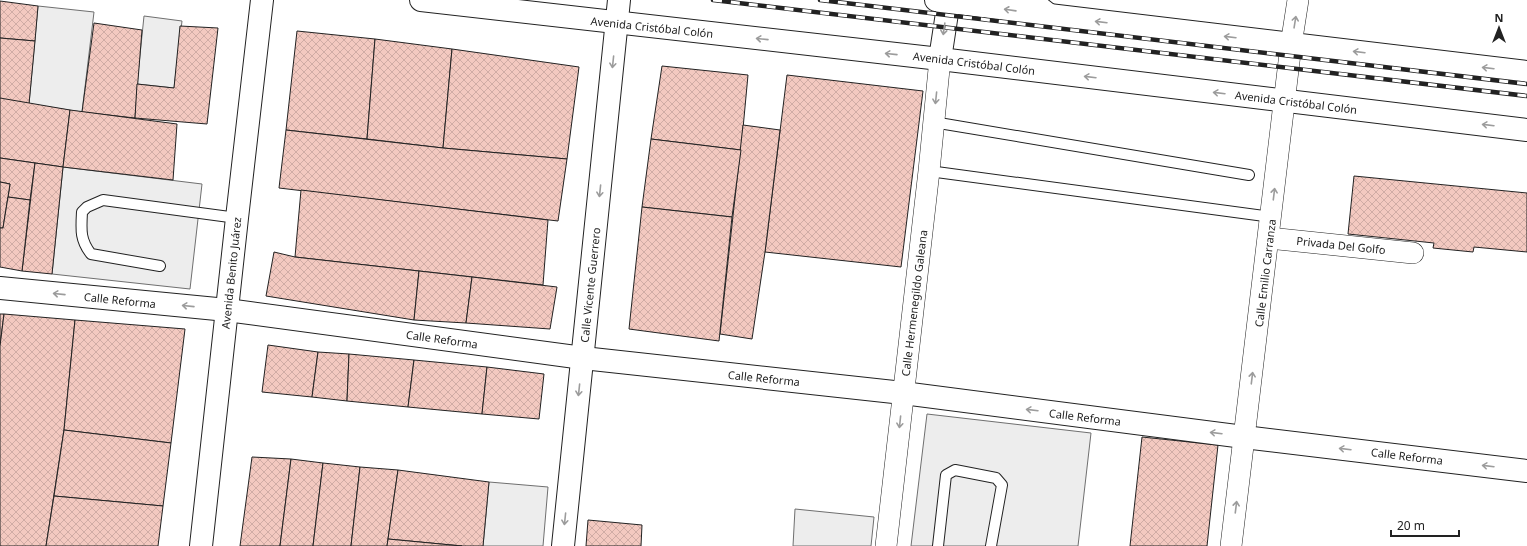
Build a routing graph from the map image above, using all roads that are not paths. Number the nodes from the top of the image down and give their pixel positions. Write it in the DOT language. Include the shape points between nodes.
graph roads {
  1 [pos="262,0"];
  2 [pos="421,0"];
  3 [pos="619,0"];
  4 [pos="944,0"];
  5 [pos="1030,0"];
  6 [pos="1298,0"];
  7 [pos="1049,15"];
  8 [pos="617,23"];
  9 [pos="1291,45"];
  10 [pos="940,59"];
  11 [pos="1527,72"];
  12 [pos="1286,101"];
  13 [pos="933,122"];
  14 [pos="1527,130"];
  15 [pos="929,171"];
  16 [pos="1248,174"];
  17 [pos="1272,217"];
  18 [pos="237,218"];
  19 [pos="1269,238"];
  20 [pos="1413,253"];
  21 [pos="160,266"];
  22 [pos="0,288"];
  23 [pos="227,310"];
  24 [pos="583,358"];
  25 [pos="903,394"];
  26 [pos="1244,437"];
  27 [pos="1527,471"];
  28 [pos="201,546"];
  29 [pos="563,546"];
  30 [pos="886,546"];
  31 [pos="938,546"];
  32 [pos="991,546"];
  33 [pos="1231,546"];
  1 -- 18 [label="main road, Avenida Benito Juárez"];
  2 -- 8 [label="main road, Avenida Cristóbal Colón"];
  3 -- 8 [label="main road, Calle Vicente Guerrero"];
  7 -- 4 [label="main road, one-way"];
  4 -- 10 [label="main road, one-way"];
  5 -- 7 [label="main road"];
  9 -- 6 [label="street, Calle Emilio Carranza, one-way"];
  9 -- 7 [label="main road, one-way"];
  10 -- 8 [label="main road, Avenida Cristóbal Colón, one-way"];
  8 -- 24 [label="main road, Calle Vicente Guerrero, one-way"];
  11 -- 9 [label="main road, one-way"];
  9 -- 12 [label="street, Calle Emilio Carranza"];
  12 -- 10 [label="main road, Avenida Cristóbal Colón, one-way"];
  10 -- 13 [label="street, Calle Hermenegildo Galeana, one-way"];
  14 -- 12 [label="main road, Avenida Cristóbal Colón, one-way"];
  17 -- 12 [label="street, Calle Emilio Carranza, one-way"];
  13 -- 15 [label="street, Calle Hermenegildo Galeana"];
  13 -- 16 [label="lane"];
  15 -- 17 [label="lane"];
  15 -- 25 [label="street, Calle Hermenegildo Galeana"];
  17 -- 19 [label="street, Calle Emilio Carranza"];
  18 -- 21 [label="lane" via="103,200 82,212 82,238 91,254"];
  18 -- 23 [label="main road, Avenida Benito Juárez"];
  19 -- 20 [label="street, Privada Del Golfo"];
  26 -- 19 [label="street, Calle Emilio Carranza, one-way"];
  23 -- 22 [label="main road, Calle Reforma, one-way"];
  23 -- 24 [label="main road, Calle Reforma"];
  23 -- 28 [label="main road, Avenida Benito Juárez"];
  24 -- 25 [label="main road, Calle Reforma"];
  24 -- 29 [label="main road, Calle Vicente Guerrero, one-way"];
  26 -- 25 [label="main road, Calle Reforma, one-way"];
  25 -- 30 [label="street, Calle Hermenegildo Galeana, one-way"];
  27 -- 26 [label="main road, Calle Reforma, one-way"];
  33 -- 26 [label="street, Calle Emilio Carranza, one-way"];
  31 -- 32 [label="lane" via="946,475 955,470 996,478 1002,485"];
}
